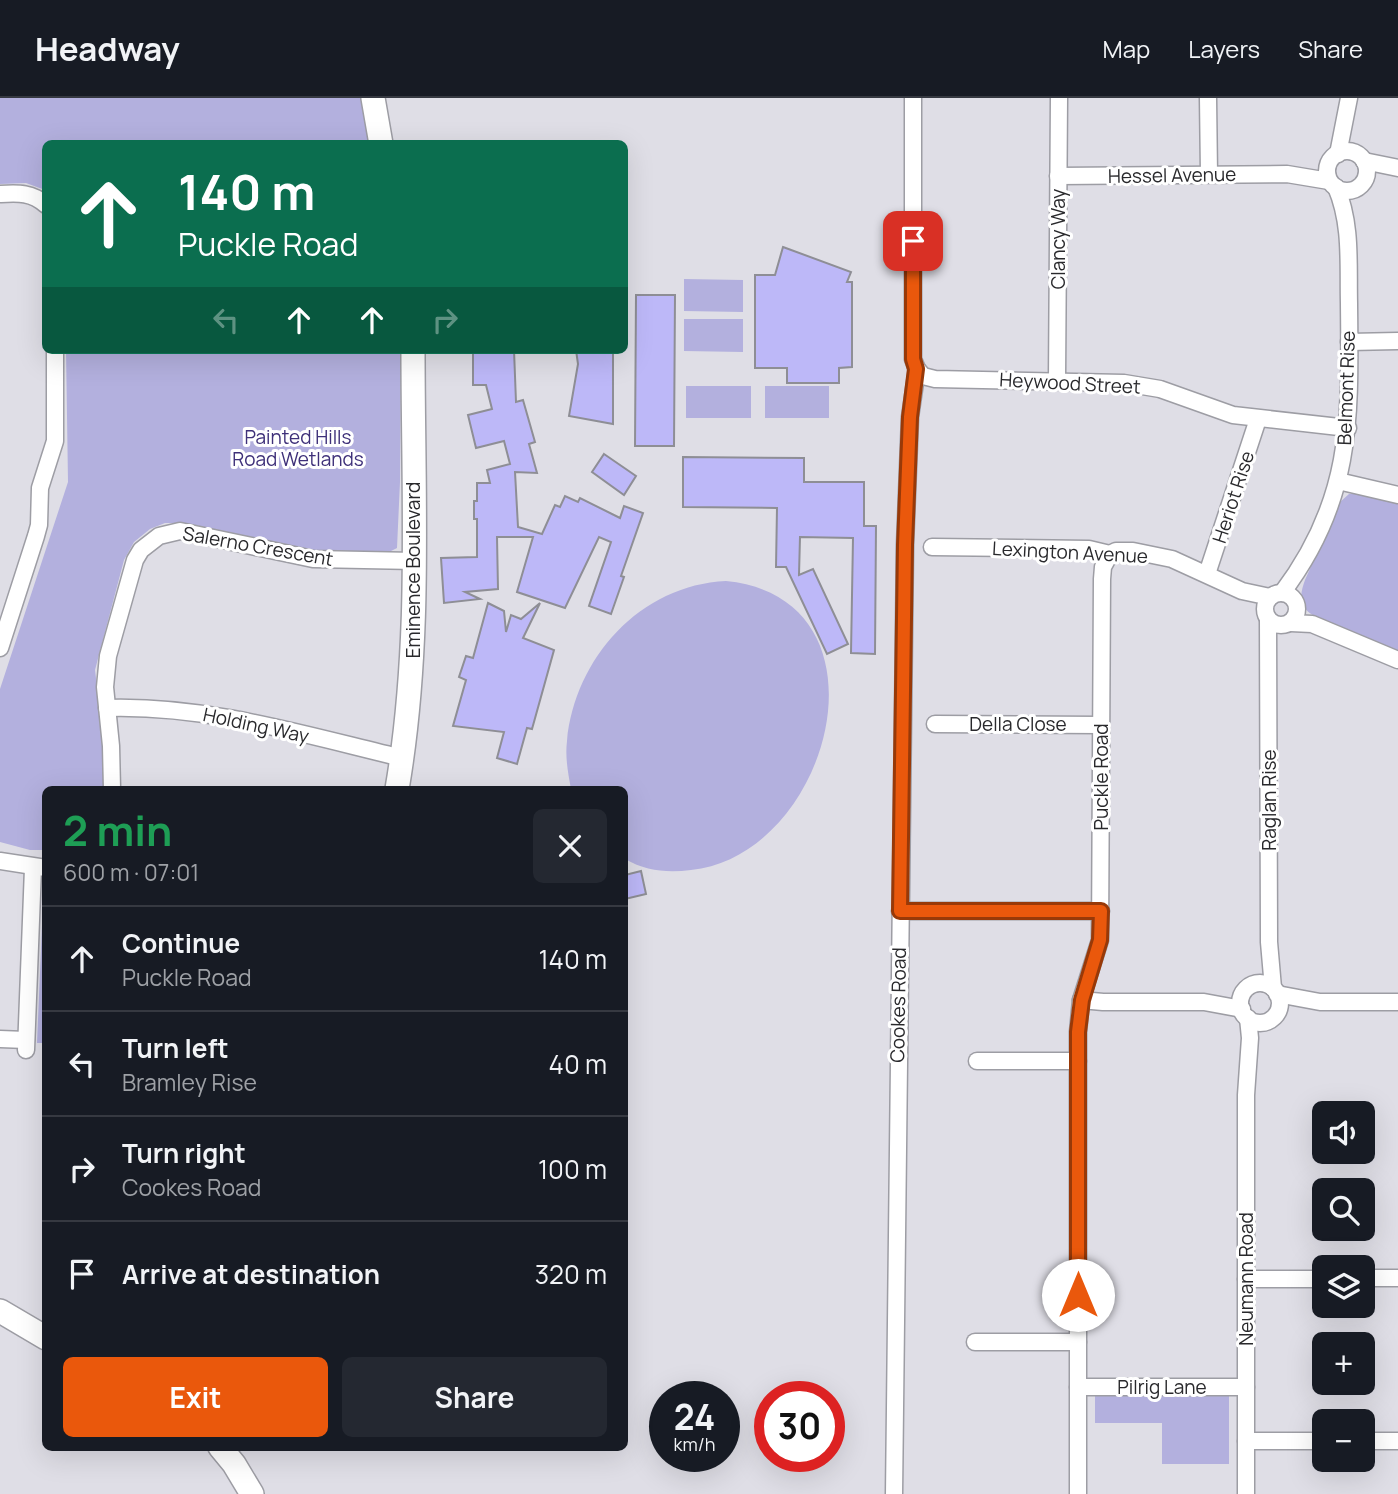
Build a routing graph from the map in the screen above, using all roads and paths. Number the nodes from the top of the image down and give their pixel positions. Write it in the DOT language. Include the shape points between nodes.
graph roads {
  1 [pos="373,98"];
  2 [pos="913,98"];
  3 [pos="1059,98"];
  4 [pos="1208,98"];
  5 [pos="1348,104"];
  6 [pos="380,140"];
  7 [pos="1333,158"];
  8 [pos="1361,158"];
  9 [pos="1398,169"];
  10 [pos="1209,174"];
  11 [pos="1287,174"];
  12 [pos="1058,176"];
  13 [pos="1333,184"];
  14 [pos="1362,184"];
  15 [pos="0,194"];
  16 [pos="42,202"];
  17 [pos="1348,242"];
  18 [pos="1398,341"];
  19 [pos="1349,342"];
  20 [pos="55,354"];
  21 [pos="413,354"];
  22 [pos="916,369"];
  23 [pos="1057,380"];
  24 [pos="1258,419"];
  25 [pos="1348,428"];
  26 [pos="1338,481"];
  27 [pos="1398,495"];
  28 [pos="932,547"];
  29 [pos="1110,554"];
  30 [pos="415,561"];
  31 [pos="1207,575"];
  32 [pos="1281,610"];
  33 [pos="0,648"];
  34 [pos="1398,660"];
  35 [pos="107,708"];
  36 [pos="935,724"];
  37 [pos="1101,725"];
  38 [pos="402,758"];
  39 [pos="112,786"];
  40 [pos="397,786"];
  41 [pos="0,861"];
  42 [pos="39,868"];
  43 [pos="900,911"];
  44 [pos="1101,911"];
  45 [pos="1269,942"];
  46 [pos="1250,986"];
  47 [pos="1275,991"];
  48 [pos="1082,1000"];
  49 [pos="1204,1002"];
  50 [pos="1320,1002"];
  51 [pos="1398,1002"];
  52 [pos="1245,1014"];
  53 [pos="1270,1019"];
  54 [pos="0,1039"];
  55 [pos="977,1061"];
  56 [pos="1078,1061"];
  57 [pos="1249,1065"];
  58 [pos="1398,1278"];
  59 [pos="1247,1279"];
  60 [pos="1312,1279"];
  61 [pos="1375,1279"];
  62 [pos="0,1311"];
  63 [pos="42,1336"];
  64 [pos="975,1342"];
  65 [pos="1078,1342"];
  66 [pos="1078,1387"];
  67 [pos="1246,1387"];
  68 [pos="1246,1441"];
  69 [pos="1312,1441"];
  70 [pos="1375,1441"];
  71 [pos="1398,1441"];
  72 [pos="223,1451"];
  73 [pos="252,1494"];
  74 [pos="894,1494"];
  75 [pos="1078,1494"];
  76 [pos="1246,1494"];
  1 -- 6 [label="street"];
  2 -- 22 [label="street, Cookes Road"];
  3 -- 12 [label="street, Clancy Way"];
  4 -- 10 [label="street"];
  5 -- 7 [label="street"];
  5 -- 8 [label="street"];
  7 -- 8 [label="street" via="1348,151"];
  7 -- 11 [label="street, Hessel Avenue"];
  7 -- 13 [label="street" via="1327,175"];
  8 -- 9 [label="street"];
  8 -- 14 [label="street" via="1366,167"];
  9 -- 14 [label="street"];
  10 -- 11 [label="street, Hessel Avenue"];
  10 -- 12 [label="street, Hessel Avenue"];
  11 -- 13 [label="street, Hessel Avenue"];
  12 -- 23 [label="street, Clancy Way"];
  13 -- 14 [label="street" via="1347,191"];
  13 -- 17 [label="street, Belmont Rise" via="1344,211"];
  14 -- 17 [label="street, Belmont Rise"];
  15 -- 16 [label="street" via="26,194"];
  17 -- 19 [label="street, Belmont Rise"];
  18 -- 19 [label="street"];
  19 -- 25 [label="street, Belmont Rise"];
  20 -- 33 [label="street" via="55,441 40,488 39,525"];
  21 -- 30 [label="street, Eminence Boulevard"];
  22 -- 23 [label="street, Heywood Street" via="935,379"];
  22 -- 43 [label="street, Cookes Road" via="905,545"];
  23 -- 24 [label="street, Heywood Street" via="1143,386"];
  24 -- 25 [label="street, Heywood Street"];
  24 -- 31 [label="street, Heriot Rise"];
  25 -- 26 [label="street, Belmont Rise"];
  26 -- 27 [label="street"];
  26 -- 32 [label="street, Belmont Rise"];
  28 -- 29 [label="street, Lexington Avenue" via="1089,549"];
  29 -- 31 [label="street, Lexington Avenue" via="1124,550 1149,554"];
  29 -- 37 [label="street, Puckle Road" via="1102,579"];
  30 -- 35 [label="street, Salerno Crescent" via="313,559 180,531 159,536 135,560 105,671"];
  30 -- 38 [label="street, Eminence Boulevard" via="413,652"];
  31 -- 32 [label="street, Lexington Avenue"];
  32 -- 34 [label="street, Lexington Avenue"];
  32 -- 45 [label="street, Raglan Rise" via="1270,659"];
  35 -- 38 [label="street, Holding Way" via="198,712"];
  35 -- 39 [label="street, Salerno Crescent"];
  36 -- 37 [label="street, Della Close"];
  37 -- 44 [label="street, Puckle Road"];
  38 -- 40 [label="street, Eminence Boulevard"];
  41 -- 42 [label="street"];
  42 -- 54 [label="street" via="26,1045"];
  43 -- 44 [label="street"];
  43 -- 74 [label="street, Cookes Road"];
  44 -- 48 [label="street, Puckle Road" via="1098,954"];
  45 -- 46 [label="street, Raglan Rise"];
  45 -- 47 [label="street, Raglan Rise"];
  46 -- 47 [label="street" via="1260,983"];
  46 -- 49 [label="street"];
  46 -- 52 [label="street" via="1241,999"];
  47 -- 50 [label="street"];
  47 -- 53 [label="street" via="1279,1005"];
  48 -- 49 [label="street"];
  48 -- 56 [label="street, Puckle Road"];
  49 -- 52 [label="street"];
  50 -- 51 [label="street"];
  50 -- 53 [label="street"];
  52 -- 53 [label="street" via="1253,1021"];
  52 -- 57 [label="street, Neumann Road"];
  53 -- 57 [label="street, Neumann Road"];
  55 -- 56 [label="street"];
  56 -- 65 [label="street, Puckle Road"];
  57 -- 59 [label="street, Neumann Road"];
  58 -- 61 [label="street"];
  59 -- 60 [label="street"];
  59 -- 67 [label="street, Neumann Road"];
  62 -- 63 [label="street"];
  64 -- 65 [label="street"];
  65 -- 66 [label="street, Puckle Road"];
  66 -- 67 [label="street, Pilrig Lane"];
  66 -- 75 [label="street, Puckle Road"];
  67 -- 68 [label="street, Neumann Road"];
  68 -- 69 [label="street"];
  68 -- 76 [label="street, Neumann Road"];
  70 -- 71 [label="street"];
  72 -- 73 [label="street"];
}
